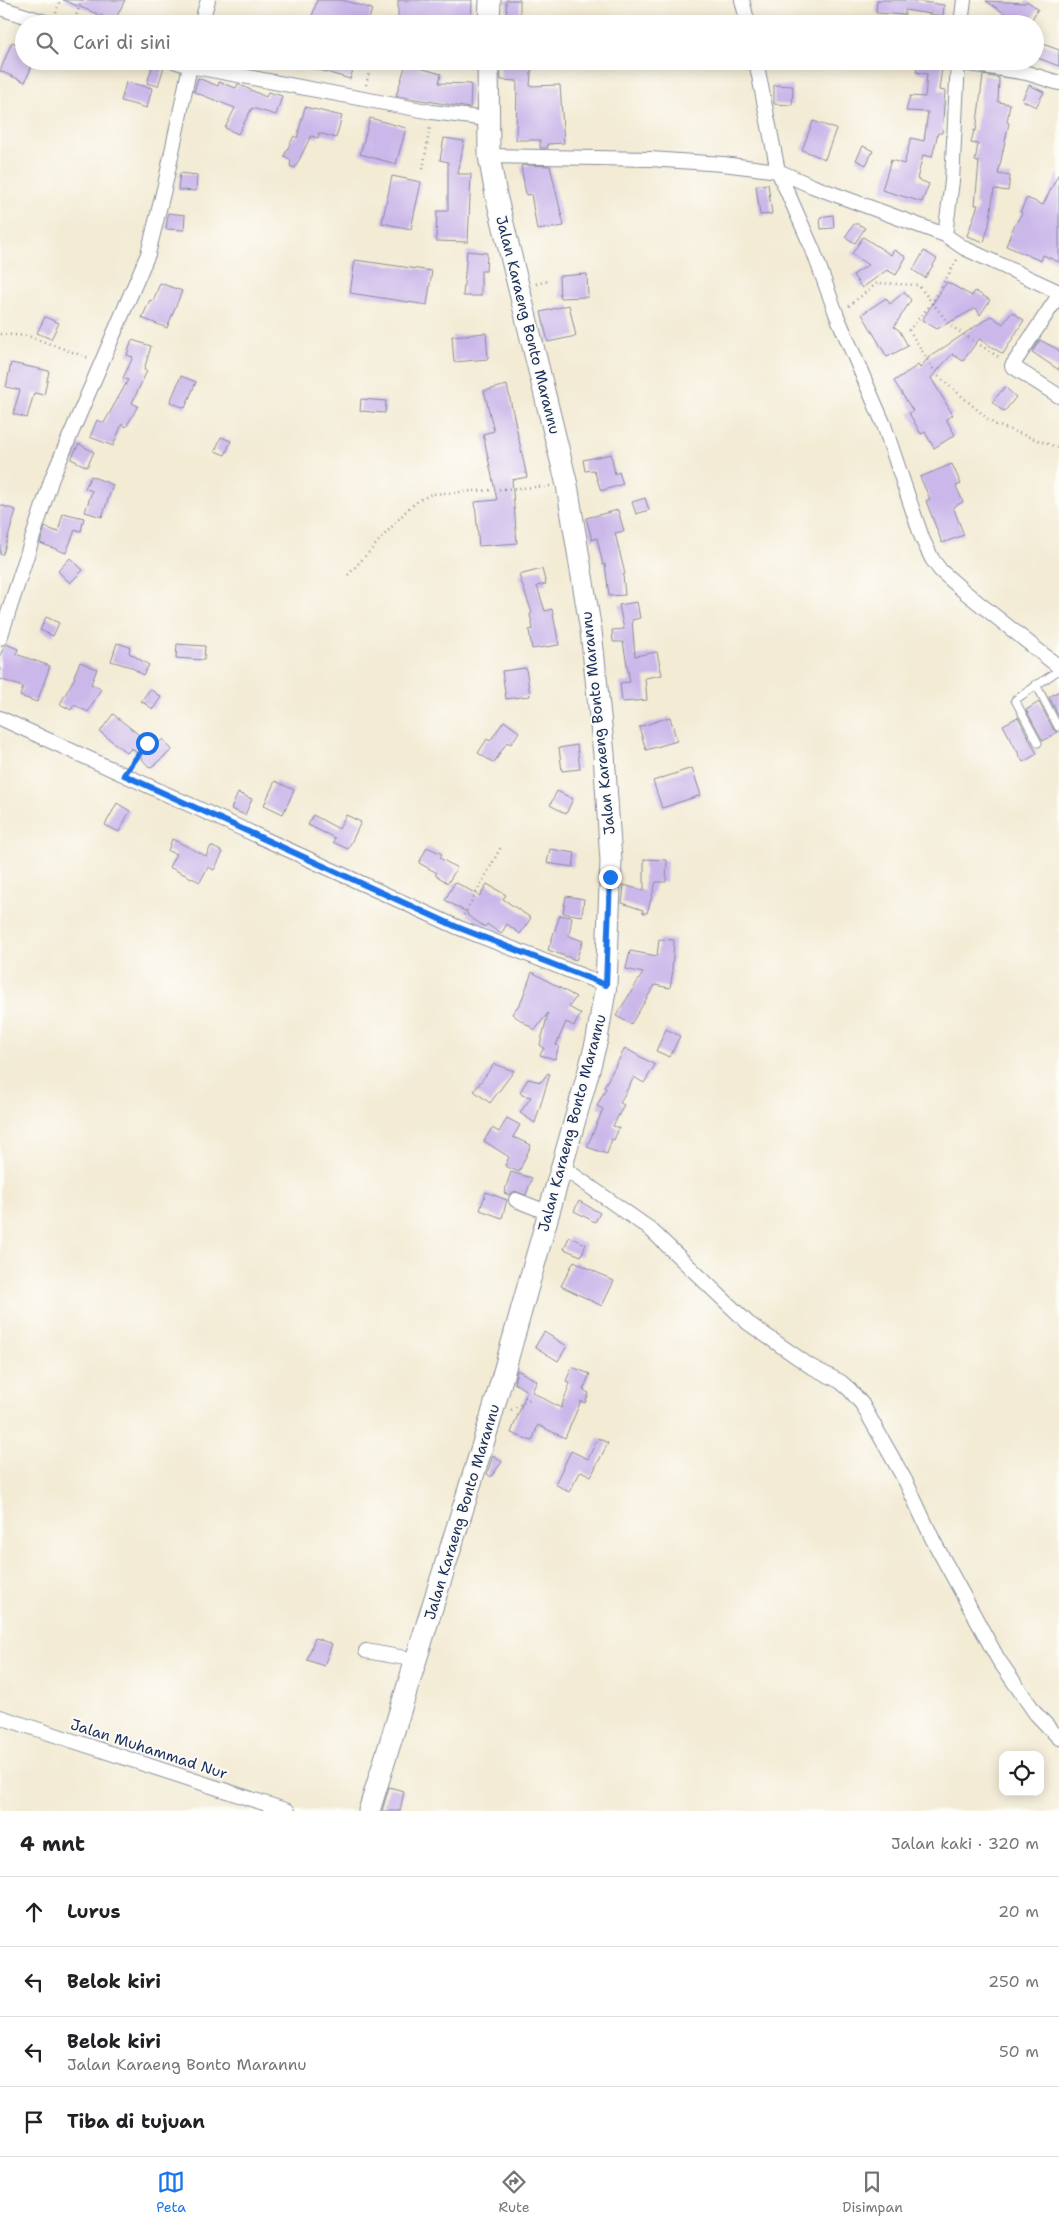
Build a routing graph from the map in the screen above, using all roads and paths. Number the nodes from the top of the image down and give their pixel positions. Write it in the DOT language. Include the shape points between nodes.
graph roads {
  1 [pos="82,0"];
  2 [pos="208,0"];
  3 [pos="490,0"];
  4 [pos="742,0"];
  5 [pos="964,0"];
  6 [pos="0,8"];
  7 [pos="22,15"];
  8 [pos="76,15"];
  9 [pos="204,15"];
  10 [pos="489,15"];
  11 [pos="746,15"];
  12 [pos="962,15"];
  13 [pos="190,70"];
  14 [pos="220,70"];
  15 [pos="370,70"];
  16 [pos="488,70"];
  17 [pos="758,70"];
  18 [pos="958,70"];
  19 [pos="1007,70"];
  20 [pos="1059,83"];
  21 [pos="363,99"];
  22 [pos="432,112"];
  23 [pos="487,119"];
  24 [pos="489,156"];
  25 [pos="423,169"];
  26 [pos="778,171"];
  27 [pos="945,235"];
  28 [pos="964,248"];
  29 [pos="1059,294"];
  30 [pos="932,303"];
  31 [pos="837,316"];
  32 [pos="0,334"];
  33 [pos="100,362"];
  34 [pos="1012,366"];
  35 [pos="1059,396"];
  36 [pos="1059,448"];
  37 [pos="567,485"];
  38 [pos="348,575"];
  39 [pos="0,638"];
  40 [pos="1059,669"];
  41 [pos="1036,684"];
  42 [pos="0,718"];
  43 [pos="1058,727"];
  44 [pos="1038,742"];
  45 [pos="147,743"];
  46 [pos="124,775"];
  47 [pos="501,847"];
  48 [pos="457,927"];
  49 [pos="606,985"];
  50 [pos="562,1167"];
  51 [pos="516,1200"];
  52 [pos="549,1213"];
  53 [pos="366,1651"];
  54 [pos="416,1660"];
  55 [pos="0,1717"];
  56 [pos="1059,1738"];
  57 [pos="288,1811"];
  58 [pos="369,1811"];
  1 -- 8 [label="path"];
  2 -- 9 [label="street"];
  3 -- 10 [label="main road"];
  4 -- 11 [label="street"];
  5 -- 12 [label="street"];
  6 -- 7 [label="street"];
  13 -- 33 [label="street" via="148,254"];
  14 -- 21 [label="street"];
  15 -- 21 [label="path"];
  16 -- 23 [label="main road, Jalan Karaeng Bonto Marannu"];
  17 -- 26 [label="street"];
  18 -- 27 [label="street" via="952,181"];
  19 -- 20 [label="street"];
  21 -- 22 [label="street"];
  22 -- 23 [label="street"];
  22 -- 25 [label="path"];
  23 -- 24 [label="main road, Jalan Karaeng Bonto Marannu"];
  24 -- 26 [label="street" via="650,160"];
  24 -- 37 [label="main road, Jalan Karaeng Bonto Marannu"];
  26 -- 27 [label="street"];
  26 -- 31 [label="street" via="813,250"];
  27 -- 28 [label="street"];
  28 -- 29 [label="street"];
  28 -- 30 [label="path"];
  29 -- 34 [label="street"];
  30 -- 31 [label="path" via="918,285 878,283"];
  30 -- 34 [label="path" via="951,326"];
  30 -- 36 [label="path" via="909,330 937,375 994,424"];
  31 -- 40 [label="street" via="884,425 932,559 966,593"];
  32 -- 33 [label="path" via="28,336"];
  33 -- 39 [label="street" via="52,478"];
  34 -- 35 [label="street"];
  37 -- 38 [label="path" via="431,494 407,510"];
  37 -- 49 [label="main road, Jalan Karaeng Bonto Marannu" via="591,631 604,754 611,861"];
  40 -- 41 [label="lane"];
  41 -- 43 [label="lane"];
  41 -- 44 [label="lane" via="1015,700"];
  42 -- 46 [label="street"];
  45 -- 46 [label="path"];
  46 -- 48 [label="street"];
  47 -- 48 [label="path"];
  48 -- 49 [label="street"];
  49 -- 50 [label="main road, Jalan Karaeng Bonto Marannu" via="598,1039"];
  50 -- 52 [label="main road, Jalan Karaeng Bonto Marannu"];
  50 -- 56 [label="street" via="650,1229 748,1322 850,1390 862,1404 906,1482 933,1540 998,1659 1036,1714"];
  51 -- 52 [label="street"];
  52 -- 54 [label="main road, Jalan Karaeng Bonto Marannu" via="490,1422"];
  53 -- 54 [label="street"];
  54 -- 58 [label="main road, Jalan Karaeng Bonto Marannu"];
  55 -- 57 [label="street, Jalan Muhammad Nur"];
}
